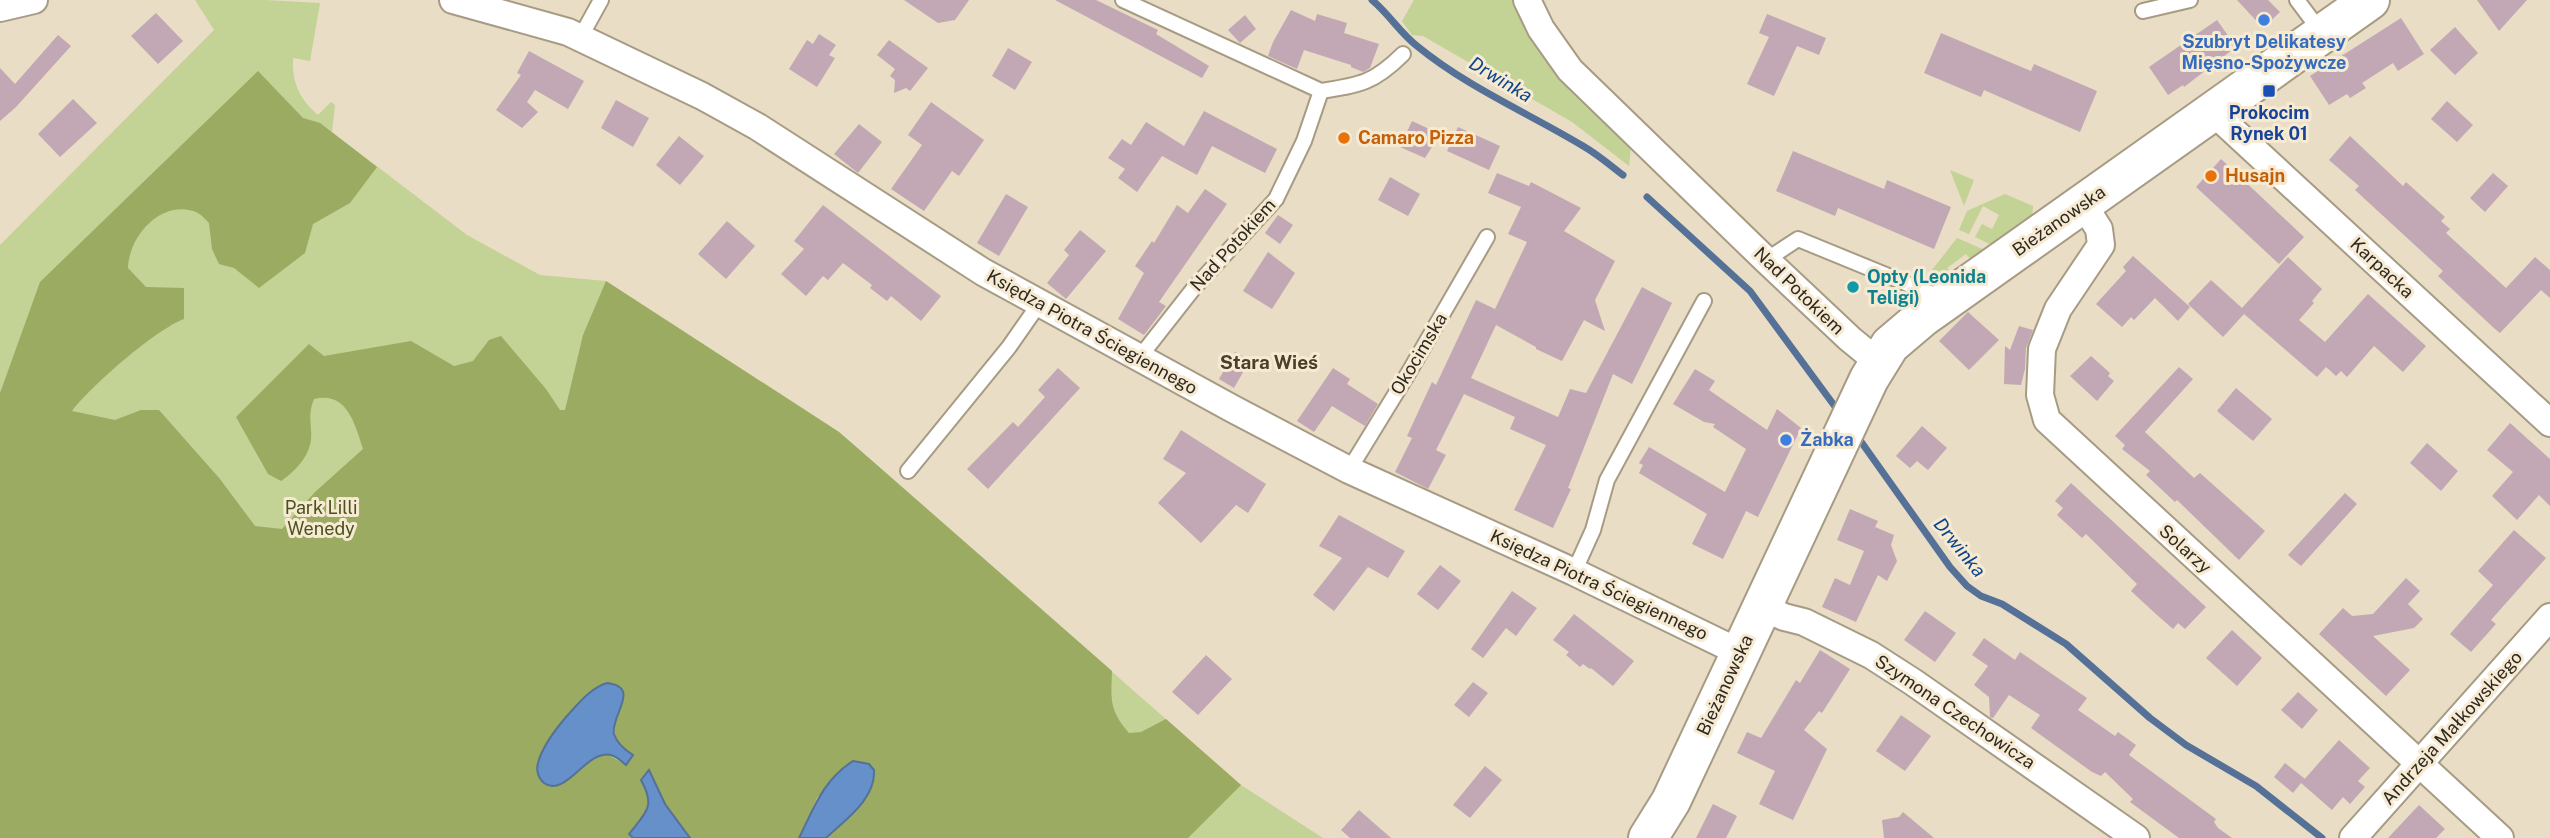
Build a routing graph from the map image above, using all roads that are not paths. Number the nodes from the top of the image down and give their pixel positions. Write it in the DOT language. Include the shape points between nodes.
graph roads {
  1 [pos="34,0"];
  2 [pos="453,0"];
  3 [pos="601,0"];
  4 [pos="1123,0"];
  5 [pos="1527,0"];
  6 [pos="2190,0"];
  7 [pos="2297,0"];
  8 [pos="2370,0"];
  9 [pos="0,8"];
  10 [pos="2143,11"];
  11 [pos="2322,34"];
  12 [pos="580,38"];
  13 [pos="1403,54"];
  14 [pos="1321,91"];
  15 [pos="2214,113"];
  16 [pos="2083,204"];
  17 [pos="1487,237"];
  18 [pos="1766,260"];
  19 [pos="1704,300"];
  20 [pos="1946,301"];
  21 [pos="1039,304"];
  22 [pos="1139,358"];
  23 [pos="1878,362"];
  24 [pos="2550,423"];
  25 [pos="1349,470"];
  26 [pos="908,471"];
  27 [pos="1574,572"];
  28 [pos="1762,607"];
  29 [pos="2550,617"];
  30 [pos="1741,653"];
  31 [pos="2420,763"];
  32 [pos="1655,836"];
  33 [pos="2136,838"];
  34 [pos="2353,838"];
  35 [pos="2500,838"];
  1 -- 9 [label="street"];
  2 -- 12 [label="street, Księdza Piotra Ściegiennego"];
  3 -- 12 [label="lane"];
  4 -- 14 [label="lane"];
  5 -- 18 [label="street, Nad Potokiem" via="1570,69"];
  6 -- 10 [label="lane"];
  7 -- 11 [label="lane"];
  8 -- 11 [label="street, Bieżanowska"];
  11 -- 15 [label="street, Bieżanowska"];
  12 -- 21 [label="street, Księdza Piotra Ściegiennego" via="755,125"];
  13 -- 14 [label="lane" via="1363,84"];
  14 -- 22 [label="lane, Nad Potokiem" via="1304,141 1276,199 1194,288"];
  15 -- 16 [label="street, Bieżanowska"];
  15 -- 24 [label="street, Karpacka"];
  16 -- 20 [label="street, Bieżanowska"];
  16 -- 31 [label="street, Solarzy" via="2099,229 2101,245 2058,309 2045,341 2040,389 2047,421"];
  17 -- 25 [label="lane, Okocimska"];
  18 -- 20 [label="lane" via="1798,239"];
  18 -- 23 [label="street, Nad Potokiem"];
  19 -- 27 [label="lane" via="1607,480 1593,530"];
  20 -- 23 [label="street, Bieżanowska" via="1890,345"];
  21 -- 22 [label="street, Księdza Piotra Ściegiennego"];
  21 -- 26 [label="lane"];
  22 -- 25 [label="street, Księdza Piotra Ściegiennego"];
  23 -- 28 [label="street, Bieżanowska"];
  25 -- 27 [label="street, Księdza Piotra Ściegiennego"];
  27 -- 30 [label="street, Księdza Piotra Ściegiennego"];
  28 -- 30 [label="street, Bieżanowska"];
  28 -- 33 [label="street, Szymona Czechowicza" via="1871,655"];
  29 -- 31 [label="street, Andrzeja Małkowskiego"];
  30 -- 32 [label="street, Bieżanowska"];
  31 -- 34 [label="street, Andrzeja Małkowskiego"];
  31 -- 35 [label="street, Solarzy"];
}
